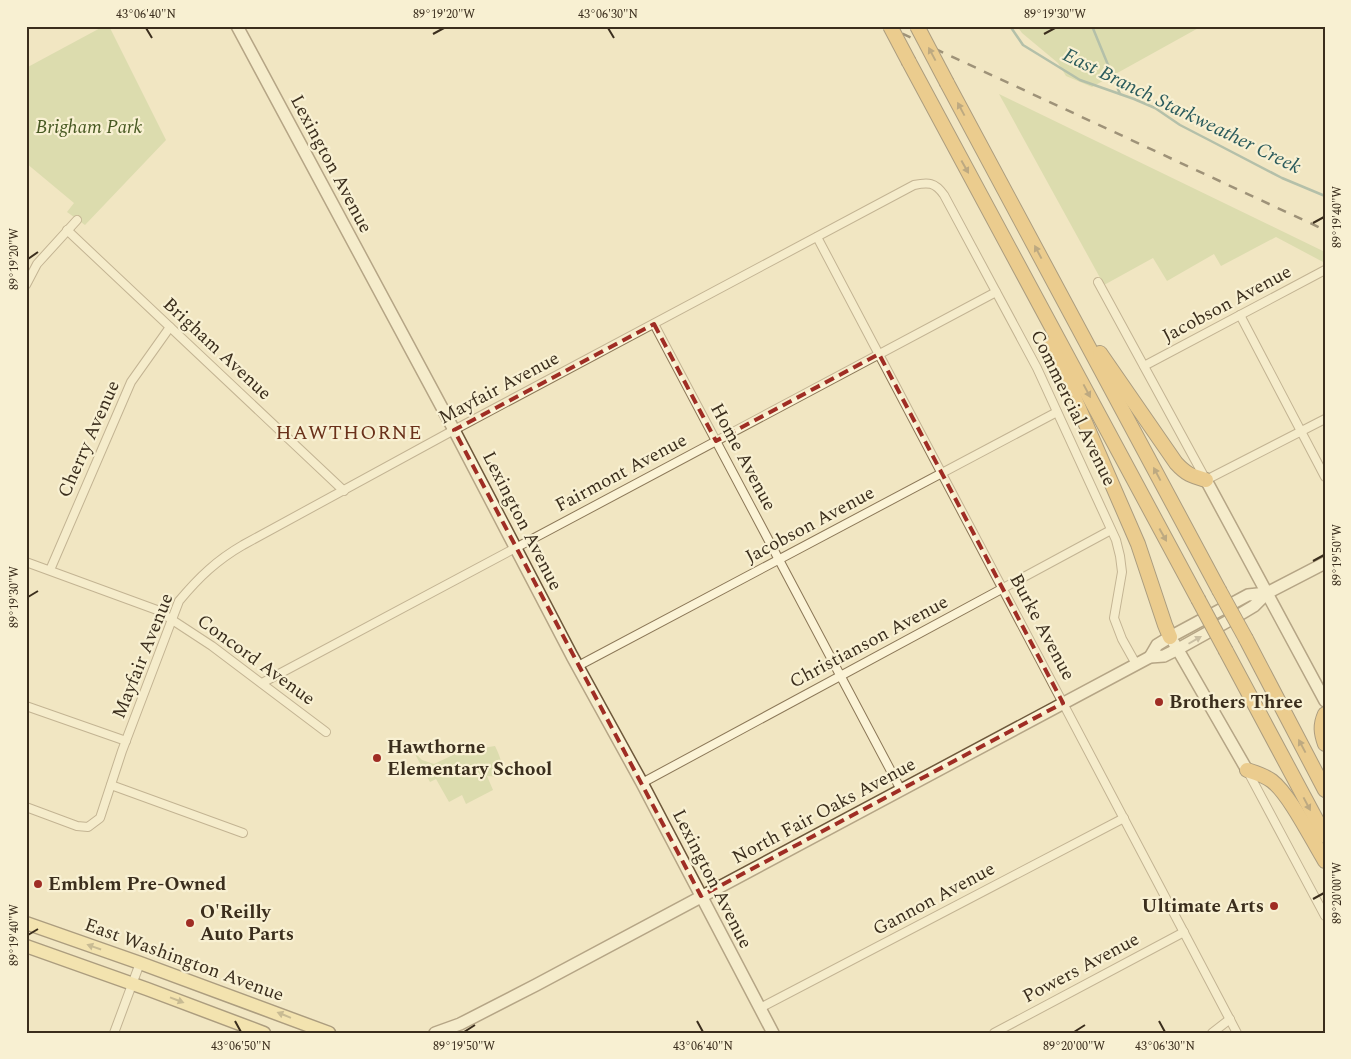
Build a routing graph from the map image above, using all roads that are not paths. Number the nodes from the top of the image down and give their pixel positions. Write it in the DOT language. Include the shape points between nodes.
graph roads {
  1 [pos="238,26"];
  2 [pos="890,26"];
  3 [pos="917,26"];
  4 [pos="929,182"];
  5 [pos="78,220"];
  6 [pos="67,230"];
  7 [pos="817,237"];
  8 [pos="1014,256"];
  9 [pos="1325,270"];
  10 [pos="1098,282"];
  11 [pos="26,285"];
  12 [pos="996,292"];
  13 [pos="1061,295"];
  14 [pos="1240,315"];
  15 [pos="654,324"];
  16 [pos="170,327"];
  17 [pos="879,354"];
  18 [pos="1144,366"];
  19 [pos="1057,412"];
  20 [pos="1325,419"];
  21 [pos="454,430"];
  22 [pos="1301,431"];
  23 [pos="716,441"];
  24 [pos="942,473"];
  25 [pos="1325,477"];
  26 [pos="1206,480"];
  27 [pos="344,491"];
  28 [pos="1112,530"];
  29 [pos="517,547"];
  30 [pos="779,560"];
  31 [pos="26,562"];
  32 [pos="1325,563"];
  33 [pos="50,570"];
  34 [pos="1003,589"];
  35 [pos="1268,593"];
  36 [pos="172,619"];
  37 [pos="1170,637"];
  38 [pos="1178,649"];
  39 [pos="1150,657"];
  40 [pos="1136,664"];
  41 [pos="578,666"];
  42 [pos="840,676"];
  43 [pos="262,683"];
  44 [pos="1325,701"];
  45 [pos="1063,703"];
  46 [pos="26,706"];
  47 [pos="1325,714"];
  48 [pos="326,732"];
  49 [pos="126,741"];
  50 [pos="1325,744"];
  51 [pos="1247,770"];
  52 [pos="642,782"];
  53 [pos="111,785"];
  54 [pos="901,790"];
  55 [pos="1325,790"];
  56 [pos="26,807"];
  57 [pos="1124,818"];
  58 [pos="243,833"];
  59 [pos="1325,836"];
  60 [pos="1325,861"];
  61 [pos="701,896"];
  62 [pos="1325,916"];
  63 [pos="26,923"];
  64 [pos="1184,932"];
  65 [pos="26,946"];
  66 [pos="140,963"];
  67 [pos="131,983"];
  68 [pos="760,1008"];
  69 [pos="1230,1020"];
  70 [pos="453,1030"];
  71 [pos="114,1033"];
  72 [pos="264,1033"];
  73 [pos="329,1033"];
  74 [pos="435,1033"];
  75 [pos="773,1033"];
  76 [pos="994,1033"];
  77 [pos="1212,1033"];
  78 [pos="1237,1033"];
  1 -- 21 [label="street, Lexington Avenue"];
  2 -- 8 [label="highway, one-way, bridge"];
  13 -- 3 [label="highway, one-way, bridge"];
  4 -- 7 [label="street, Mayfair Avenue" via="914,185"];
  4 -- 12 [label="street, Commercial Avenue" via="944,195"];
  5 -- 6 [label="street"];
  6 -- 11 [label="street" via="37,264"];
  6 -- 16 [label="street, Brigham Avenue"];
  7 -- 15 [label="street, Mayfair Avenue"];
  7 -- 17 [label="street, Burke Avenue"];
  8 -- 37 [label="highway" via="1138,544"];
  8 -- 59 [label="highway, one-way, bridge"];
  9 -- 14 [label="street, Jacobson Avenue"];
  10 -- 18 [label="street"];
  12 -- 17 [label="street, Fairmont Avenue"];
  12 -- 19 [label="street, Commercial Avenue"];
  13 -- 26 [label="highway" via="1176,463 1185,473"];
  55 -- 13 [label="highway, one-way, bridge"];
  14 -- 18 [label="street, Jacobson Avenue"];
  14 -- 22 [label="street"];
  15 -- 21 [label="street, Mayfair Avenue"];
  15 -- 23 [label="street, Home Avenue"];
  16 -- 27 [label="street, Brigham Avenue"];
  16 -- 33 [label="street, Cherry Avenue" via="131,382"];
  17 -- 23 [label="street, Fairmont Avenue"];
  17 -- 24 [label="street, Burke Avenue"];
  18 -- 26 [label="street"];
  19 -- 24 [label="street, Jacobson Avenue"];
  19 -- 28 [label="street, Commercial Avenue"];
  20 -- 22 [label="street"];
  21 -- 27 [label="street, Mayfair Avenue"];
  21 -- 29 [label="street, Lexington Avenue"];
  22 -- 25 [label="street"];
  22 -- 26 [label="street"];
  23 -- 29 [label="street, Fairmont Avenue"];
  23 -- 30 [label="street, Home Avenue"];
  24 -- 30 [label="street, Jacobson Avenue"];
  24 -- 34 [label="street, Burke Avenue"];
  26 -- 35 [label="street"];
  27 -- 36 [label="street, Mayfair Avenue" via="213,564 179,601"];
  28 -- 34 [label="street, Christianson Avenue"];
  28 -- 40 [label="street, Commercial Avenue" via="1122,572 1114,618"];
  29 -- 41 [label="street, Lexington Avenue"];
  29 -- 43 [label="street, Fairmont Avenue"];
  30 -- 41 [label="street, Jacobson Avenue"];
  30 -- 42 [label="street, Home Avenue"];
  31 -- 33 [label="street, Concord Avenue"];
  32 -- 35 [label="street, North Fair Oaks Avenue"];
  33 -- 36 [label="street, Concord Avenue" via="157,610"];
  34 -- 42 [label="street, Christianson Avenue"];
  34 -- 45 [label="street, Burke Avenue"];
  35 -- 37 [label="street, North Fair Oaks Avenue" via="1248,595"];
  38 -- 35 [label="street, North Fair Oaks Avenue, one-way" via="1239,616"];
  35 -- 44 [label="street"];
  36 -- 43 [label="street, Concord Avenue"];
  36 -- 49 [label="street, Mayfair Avenue"];
  37 -- 38 [label="street"];
  37 -- 39 [label="street, North Fair Oaks Avenue" via="1157,645"];
  38 -- 39 [label="street, North Fair Oaks Avenue" via="1164,656"];
  38 -- 51 [label="street"];
  39 -- 40 [label="street, North Fair Oaks Avenue"];
  40 -- 45 [label="street, North Fair Oaks Avenue"];
  41 -- 52 [label="street, Lexington Avenue"];
  42 -- 52 [label="street, Christianson Avenue"];
  42 -- 54 [label="street, Home Avenue"];
  43 -- 48 [label="street, Concord Avenue"];
  45 -- 54 [label="street, North Fair Oaks Avenue"];
  45 -- 57 [label="street, Burke Avenue"];
  46 -- 49 [label="street"];
  47 -- 50 [label="highway" via="1321,731"];
  49 -- 53 [label="street, Mayfair Avenue"];
  51 -- 60 [label="highway" via="1261,774 1285,795"];
  51 -- 62 [label="street"];
  52 -- 61 [label="street, Lexington Avenue"];
  53 -- 56 [label="street, Mayfair Avenue" via="100,818 88,827"];
  53 -- 58 [label="street"];
  54 -- 61 [label="street, North Fair Oaks Avenue"];
  57 -- 64 [label="street, Burke Avenue"];
  57 -- 68 [label="street, Gannon Avenue"];
  61 -- 68 [label="street, Lexington Avenue"];
  61 -- 70 [label="street, North Fair Oaks Avenue"];
  66 -- 63 [label="main road, East Washington Avenue, one-way"];
  64 -- 69 [label="street, Burke Avenue"];
  64 -- 76 [label="street, Powers Avenue"];
  65 -- 67 [label="main road, East Washington Avenue"];
  66 -- 67 [label="street"];
  73 -- 66 [label="main road, East Washington Avenue, one-way"];
  67 -- 71 [label="street"];
  67 -- 72 [label="main road, East Washington Avenue, one-way"];
  68 -- 75 [label="street, Lexington Avenue"];
  69 -- 77 [label="street"];
  69 -- 78 [label="street, Burke Avenue"];
  70 -- 74 [label="street, North Fair Oaks Avenue"];
}
